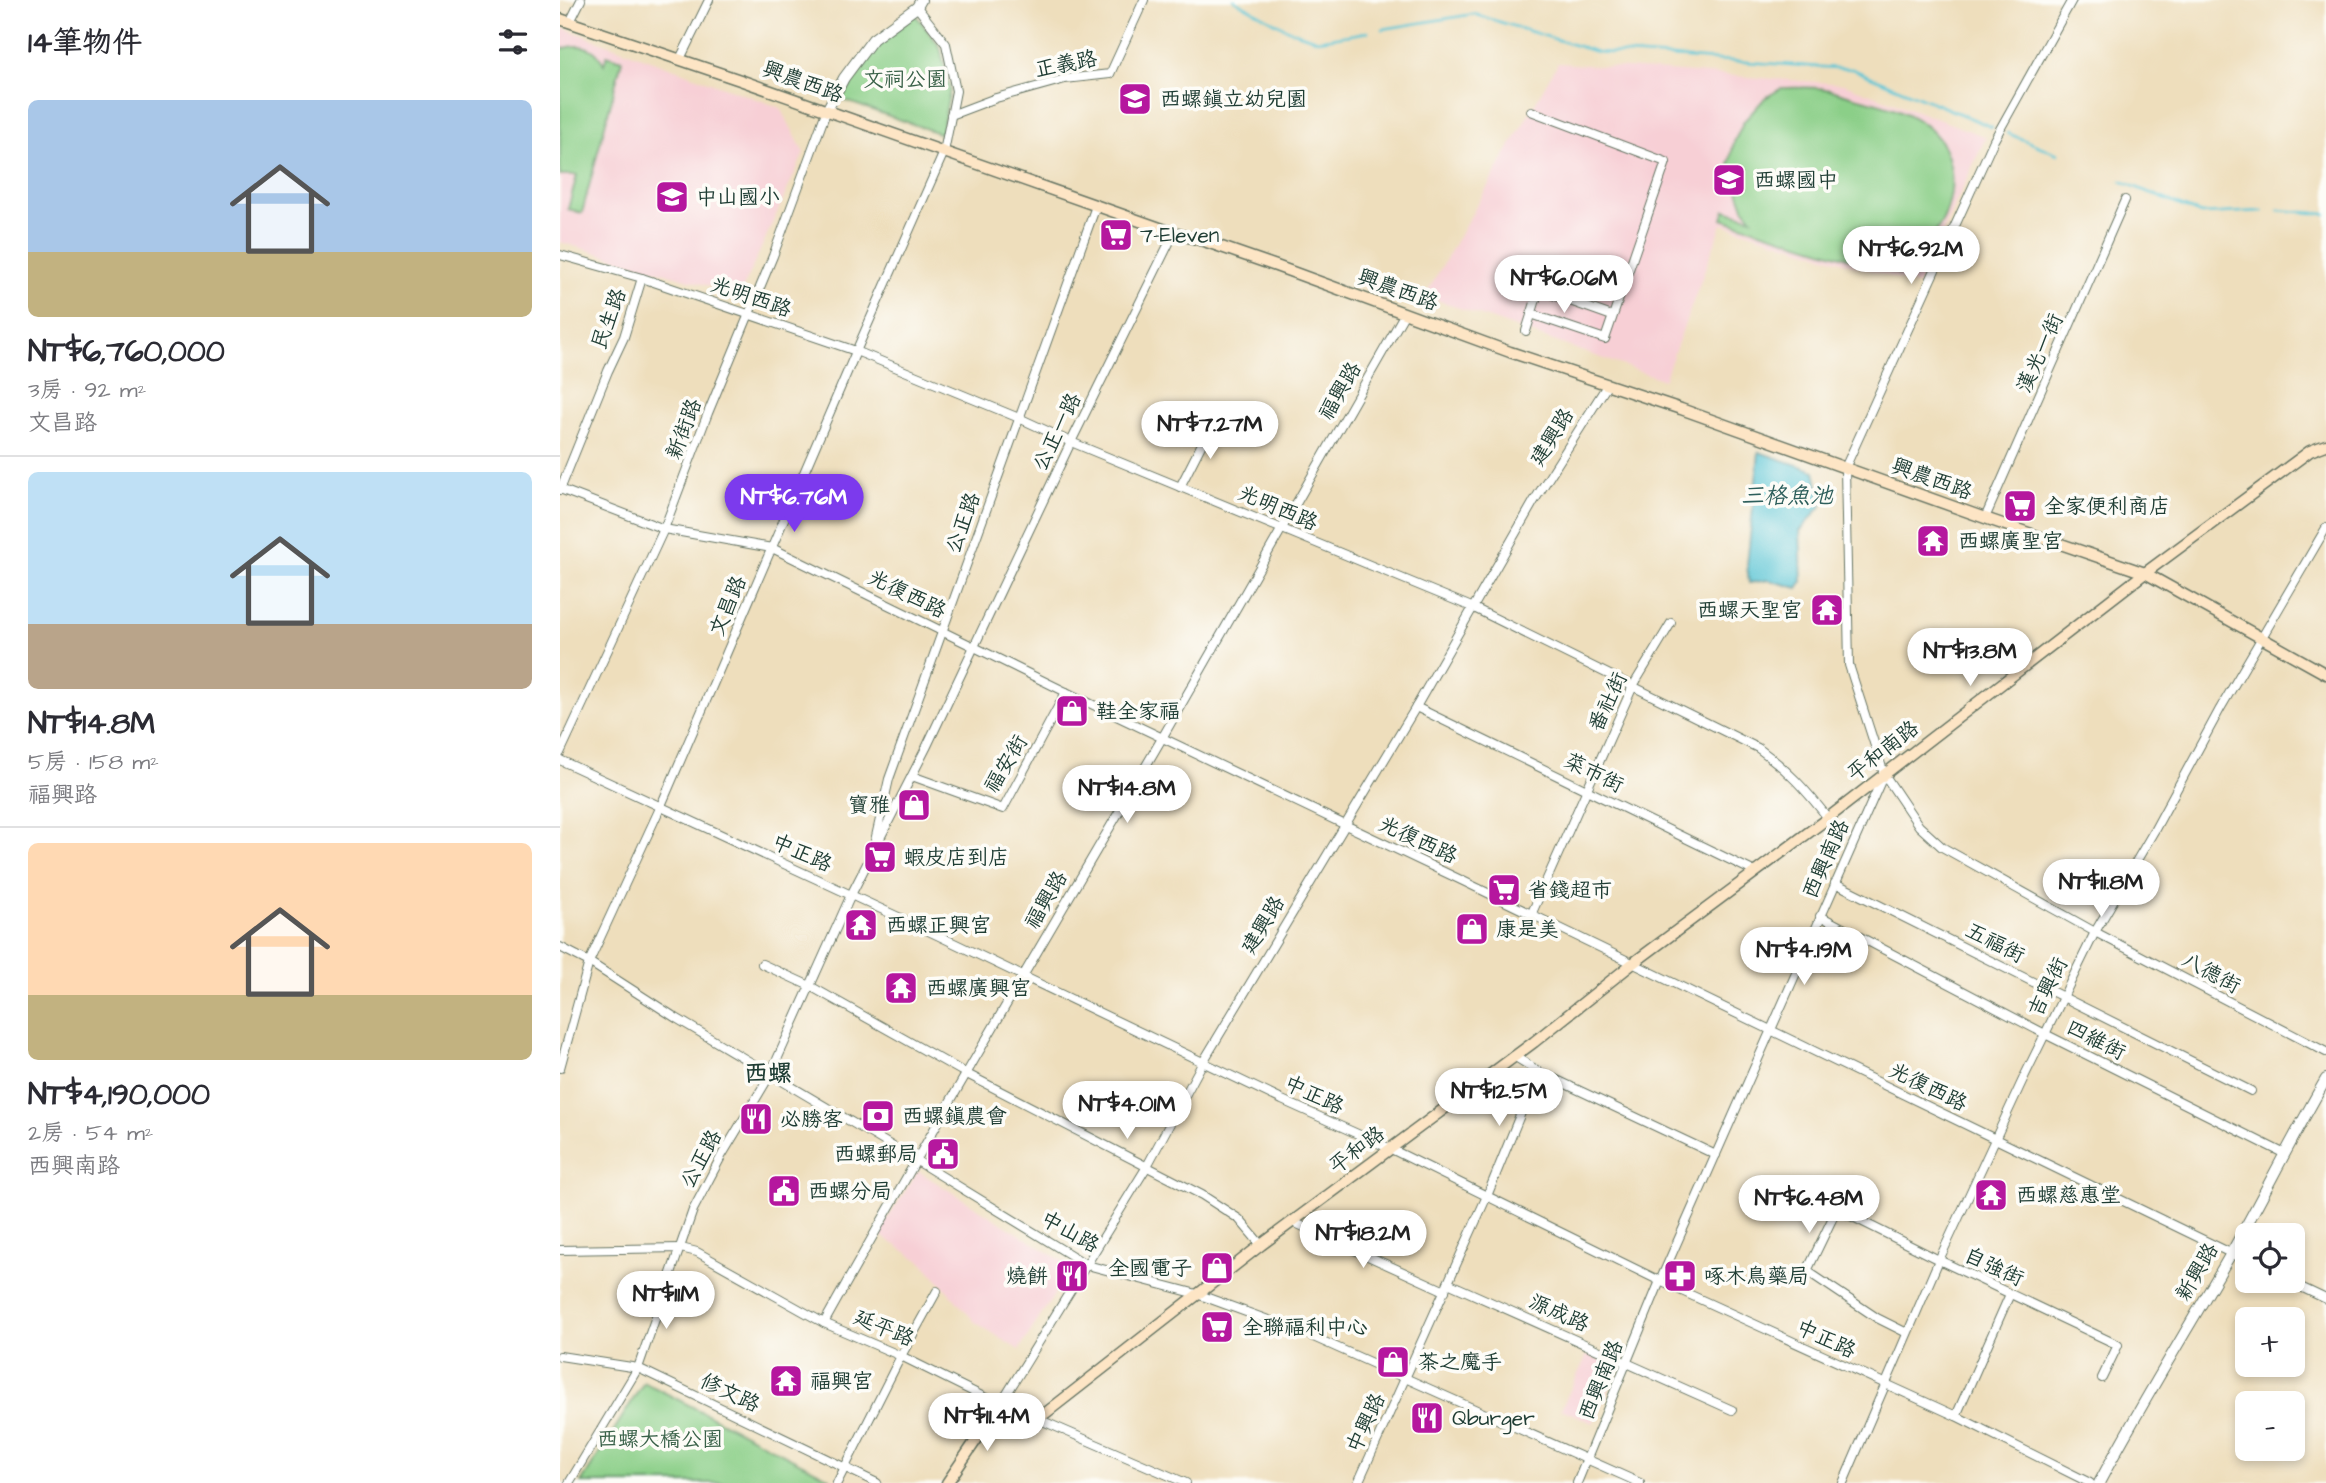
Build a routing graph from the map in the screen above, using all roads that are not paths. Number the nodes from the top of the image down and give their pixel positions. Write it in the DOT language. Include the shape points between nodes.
graph roads {
  1 [pos="581,0"];
  2 [pos="709,0"];
  3 [pos="1144,0"];
  4 [pos="2071,0"];
  5 [pos="919,4"];
  6 [pos="565,20"];
  7 [pos="680,59"];
  8 [pos="1531,111"];
  9 [pos="826,112"];
  10 [pos="951,116"];
  11 [pos="944,152"];
  12 [pos="2125,201"];
  13 [pos="1096,206"];
  14 [pos="1174,233"];
  15 [pos="560,255"];
  16 [pos="642,278"];
  17 [pos="1405,313"];
  18 [pos="1531,314"];
  19 [pos="750,315"];
  20 [pos="1612,316"];
  21 [pos="1526,331"];
  22 [pos="856,351"];
  23 [pos="1608,384"];
  24 [pos="1019,418"];
  25 [pos="1213,422"];
  26 [pos="1071,442"];
  27 [pos="2326,445"];
  28 [pos="1845,468"];
  29 [pos="1180,487"];
  30 [pos="560,489"];
  31 [pos="1985,519"];
  32 [pos="1281,528"];
  33 [pos="2326,528"];
  34 [pos="664,529"];
  35 [pos="772,548"];
  36 [pos="2145,573"];
  37 [pos="1474,608"];
  38 [pos="1671,623"];
  39 [pos="943,631"];
  40 [pos="2262,638"];
  41 [pos="974,646"];
  42 [pos="2326,674"];
  43 [pos="1633,687"];
  44 [pos="1066,692"];
  45 [pos="1416,708"];
  46 [pos="1162,738"];
  47 [pos="560,753"];
  48 [pos="560,760"];
  49 [pos="1884,774"];
  50 [pos="912,776"];
  51 [pos="1587,790"];
  52 [pos="660,808"];
  53 [pos="1828,818"];
  54 [pos="1346,826"];
  55 [pos="872,855"];
  56 [pos="1755,872"];
  57 [pos="1835,883"];
  58 [pos="851,895"];
  59 [pos="1531,915"];
  60 [pos="1820,916"];
  61 [pos="2095,932"];
  62 [pos="560,947"];
  63 [pos="589,962"];
  64 [pos="762,964"];
  65 [pos="1632,964"];
  66 [pos="1023,975"];
  67 [pos="810,986"];
  68 [pos="2063,997"];
  69 [pos="1770,1030"];
  70 [pos="2045,1034"];
  71 [pos="2326,1052"];
  72 [pos="1514,1056"];
  73 [pos="1203,1062"];
  74 [pos="560,1068"];
  75 [pos="1538,1070"];
  76 [pos="965,1073"];
  77 [pos="770,1075"];
  78 [pos="2326,1079"];
  79 [pos="2251,1091"];
  80 [pos="1996,1140"];
  81 [pos="1391,1149"];
  82 [pos="2283,1153"];
  83 [pos="1716,1155"];
  84 [pos="917,1161"];
  85 [pos="1146,1168"];
  86 [pos="1487,1196"];
  87 [pos="1823,1202"];
  88 [pos="1836,1211"];
  89 [pos="1293,1222"];
  90 [pos="1261,1245"];
  91 [pos="681,1248"];
  92 [pos="560,1250"];
  93 [pos="2231,1253"];
  94 [pos="2235,1255"];
  95 [pos="1939,1261"];
  96 [pos="1087,1265"];
  97 [pos="1660,1281"];
  98 [pos="1446,1287"];
  99 [pos="2305,1289"];
  100 [pos="937,1291"];
  101 [pos="1197,1294"];
  102 [pos="2010,1294"];
  103 [pos="2326,1299"];
  104 [pos="824,1323"];
  105 [pos="1908,1333"];
  106 [pos="560,1356"];
  107 [pos="901,1356"];
  108 [pos="1627,1363"];
  109 [pos="638,1368"];
  110 [pos="1406,1377"];
  111 [pos="2102,1378"];
  112 [pos="1885,1385"];
  113 [pos="1000,1405"];
  114 [pos="1732,1410"];
  115 [pos="1955,1416"];
  116 [pos="1038,1419"];
  117 [pos="1587,1460"];
  118 [pos="845,1467"];
  119 [pos="569,1483"];
  120 [pos="837,1483"];
  121 [pos="877,1483"];
  122 [pos="947,1483"];
  123 [pos="1186,1483"];
  124 [pos="1358,1483"];
  125 [pos="1577,1483"];
  126 [pos="1640,1483"];
  127 [pos="1843,1483"];
  128 [pos="2090,1483"];
  129 [pos="2099,1483"];
  1 -- 6 [label="street"];
  2 -- 7 [label="street"];
  3 -- 10 [label="street, 正義路" via="1110,74 1065,79"];
  4 -- 28 [label="street" via="1954,225"];
  5 -- 9 [label="street" via="873,39"];
  5 -- 10 [label="street, 文昌路" via="946,44 956,91"];
  6 -- 7 [label="main road, 興農西路"];
  7 -- 9 [label="main road, 興農西路"];
  8 -- 20 [label="street" via="1666,162"];
  9 -- 11 [label="main road, 興農西路"];
  9 -- 19 [label="street, 新街路"];
  10 -- 11 [label="street, 文昌路"];
  11 -- 13 [label="main road, 興農西路"];
  11 -- 22 [label="street, 文昌路"];
  12 -- 31 [label="street, 漢光一街"];
  13 -- 14 [label="main road, 興農西路"];
  13 -- 24 [label="street, 公正路"];
  14 -- 17 [label="main road, 興農西路"];
  14 -- 26 [label="street, 公正一路"];
  15 -- 16 [label="street, 光明西路"];
  16 -- 19 [label="street, 光明西路"];
  16 -- 30 [label="street, 民生路" via="624,337"];
  17 -- 23 [label="main road, 興農西路"];
  17 -- 32 [label="street, 福興路"];
  18 -- 20 [label="street" via="1605,339"];
  18 -- 20 [label="street" via="1539,290"];
  18 -- 21 [label="street"];
  19 -- 22 [label="street, 光明西路"];
  19 -- 34 [label="street, 新街路"];
  22 -- 24 [label="street, 光明西路"];
  22 -- 35 [label="street, 文昌路"];
  23 -- 28 [label="main road, 興農西路"];
  23 -- 37 [label="street, 建興路"];
  24 -- 26 [label="street, 光明西路"];
  24 -- 39 [label="street, 公正路"];
  25 -- 29 [label="street"];
  26 -- 29 [label="street, 光明西路"];
  26 -- 41 [label="street, 公正一路"];
  27 -- 36 [label="main road, 平和南路" via="2310,451"];
  28 -- 31 [label="main road, 興農西路"];
  28 -- 49 [label="street" via="1849,665"];
  29 -- 32 [label="street, 光明西路"];
  30 -- 34 [label="street, 光復西路"];
  31 -- 36 [label="main road, 興農西路"];
  32 -- 37 [label="street, 光明西路"];
  32 -- 46 [label="street, 福興路"];
  33 -- 40 [label="street, 吉興街"];
  34 -- 35 [label="street, 光復西路"];
  34 -- 47 [label="street, 新街路"];
  35 -- 39 [label="street, 光復西路"];
  35 -- 52 [label="street, 文昌路"];
  36 -- 40 [label="main road, 興農西路"];
  36 -- 49 [label="main road, 平和南路"];
  37 -- 43 [label="street, 光明西路"];
  37 -- 45 [label="street, 建興路"];
  38 -- 43 [label="street, 番社街"];
  39 -- 41 [label="street, 光復西路"];
  39 -- 55 [label="street, 公正路" via="889,779"];
  40 -- 42 [label="main road, 興農西路"];
  40 -- 61 [label="street, 吉興街"];
  41 -- 44 [label="street, 光復西路"];
  41 -- 50 [label="street, 公正路"];
  43 -- 51 [label="street, 番社街"];
  43 -- 53 [label="street, 光明西路" via="1758,748 1781,764"];
  44 -- 46 [label="street, 光復西路"];
  44 -- 50 [label="street, 福安街" via="1003,809"];
  45 -- 51 [label="street, 菜市街"];
  45 -- 54 [label="street, 建興路"];
  46 -- 54 [label="street, 光復西路"];
  46 -- 66 [label="street, 福興路"];
  48 -- 52 [label="street, 中正路"];
  49 -- 53 [label="main road, 平和南路"];
  49 -- 57 [label="street, 西興南路"];
  49 -- 61 [label="street, 八德街" via="1919,826 1942,847"];
  50 -- 55 [label="street, 公正路"];
  51 -- 56 [label="street, 菜市街"];
  51 -- 59 [label="street, 番社街"];
  52 -- 58 [label="street, 中正路"];
  52 -- 63 [label="street, 文昌路"];
  53 -- 56 [label="main road, 平和南路"];
  54 -- 59 [label="street, 光復西路"];
  54 -- 73 [label="street, 建興路"];
  55 -- 58 [label="street, 公正路"];
  56 -- 65 [label="main road, 平和南路"];
  57 -- 60 [label="street, 西興南路"];
  57 -- 68 [label="street, 五福街"];
  58 -- 66 [label="street, 中正路"];
  58 -- 67 [label="street, 公正路"];
  59 -- 65 [label="street, 光復西路"];
  60 -- 69 [label="street, 西興南路"];
  60 -- 70 [label="street, 四維街"];
  61 -- 68 [label="street, 吉興街"];
  61 -- 71 [label="street, 八德街"];
  62 -- 63 [label="street, 中山路"];
  63 -- 74 [label="street, 文昌路"];
  63 -- 77 [label="street, 中山路"];
  64 -- 67 [label="street"];
  65 -- 69 [label="street, 光復西路"];
  65 -- 72 [label="main road, 平和路"];
  66 -- 73 [label="street, 中正路"];
  66 -- 76 [label="street, 福興路"];
  67 -- 76 [label="street"];
  67 -- 77 [label="street, 公正路"];
  68 -- 70 [label="street, 吉興街"];
  68 -- 79 [label="street, 五福街"];
  69 -- 80 [label="street, 光復西路"];
  69 -- 83 [label="street, 西興南路"];
  70 -- 80 [label="street, 吉興街"];
  70 -- 82 [label="street, 四維街"];
  72 -- 75 [label="street"];
  72 -- 81 [label="main road, 平和路"];
  73 -- 81 [label="street, 中正路"];
  73 -- 85 [label="street, 建興路"];
  75 -- 83 [label="street"];
  75 -- 86 [label="street, 中興路"];
  76 -- 84 [label="street, 福興路"];
  76 -- 85 [label="street"];
  77 -- 84 [label="street, 中山路"];
  77 -- 91 [label="street, 公正路" via="693,1209"];
  78 -- 82 [label="street, 新興路"];
  80 -- 93 [label="street, 光復西路"];
  80 -- 95 [label="street, 吉興街"];
  81 -- 86 [label="street, 中正路"];
  81 -- 89 [label="main road, 平和路"];
  82 -- 93 [label="street, 新興路"];
  83 -- 97 [label="street, 西興南路"];
  84 -- 96 [label="street, 中山路"];
  84 -- 104 [label="street, 福興路"];
  85 -- 90 [label="street" via="1239,1219"];
  85 -- 96 [label="street, 建興路"];
  86 -- 97 [label="street, 中正路"];
  86 -- 98 [label="street, 中興路"];
  87 -- 88 [label="street, 自強街"];
  88 -- 95 [label="street, 自強街"];
  88 -- 105 [label="street" via="1807,1271"];
  89 -- 90 [label="main road, 平和路"];
  89 -- 98 [label="street, 源成路"];
  90 -- 101 [label="main road, 平和路"];
  91 -- 92 [label="street, 延平路"];
  91 -- 104 [label="street, 延平路" via="697,1252"];
  91 -- 109 [label="street, 公正路"];
  93 -- 94 [label="street, 光復西路"];
  93 -- 129 [label="street, 新興路"];
  95 -- 102 [label="street, 自強街"];
  95 -- 105 [label="street, 吉興街"];
  96 -- 101 [label="street, 中山路"];
  96 -- 113 [label="street, 建興路"];
  97 -- 108 [label="street, 西興南路"];
  97 -- 112 [label="street, 中正路"];
  98 -- 108 [label="street, 源成路"];
  98 -- 110 [label="street, 中興路"];
  99 -- 103 [label="street"];
  100 -- 107 [label="street"];
  101 -- 110 [label="street, 中山路"];
  101 -- 116 [label="main road, 平和路"];
  102 -- 111 [label="street, 自強街" via="2118,1345"];
  102 -- 115 [label="street"];
  104 -- 107 [label="street, 延平路"];
  105 -- 112 [label="street, 吉興街"];
  106 -- 109 [label="street, 修文路"];
  107 -- 113 [label="street, 延平路"];
  107 -- 118 [label="street"];
  108 -- 114 [label="street, 源成路"];
  108 -- 117 [label="street, 西興南路"];
  109 -- 118 [label="street, 修文路"];
  109 -- 119 [label="street, 公正路"];
  110 -- 117 [label="street, 中山路"];
  110 -- 124 [label="street, 中興路"];
  112 -- 115 [label="street, 中正路"];
  112 -- 127 [label="street, 吉興街"];
  113 -- 116 [label="main road, 延平路"];
  113 -- 122 [label="main road, 建興路"];
  115 -- 128 [label="street, 中正路"];
  116 -- 123 [label="street, 延平路"];
  117 -- 125 [label="street, 西興南路"];
  117 -- 126 [label="street, 中山路"];
  118 -- 120 [label="street"];
  118 -- 121 [label="street, 修文路"];
}
